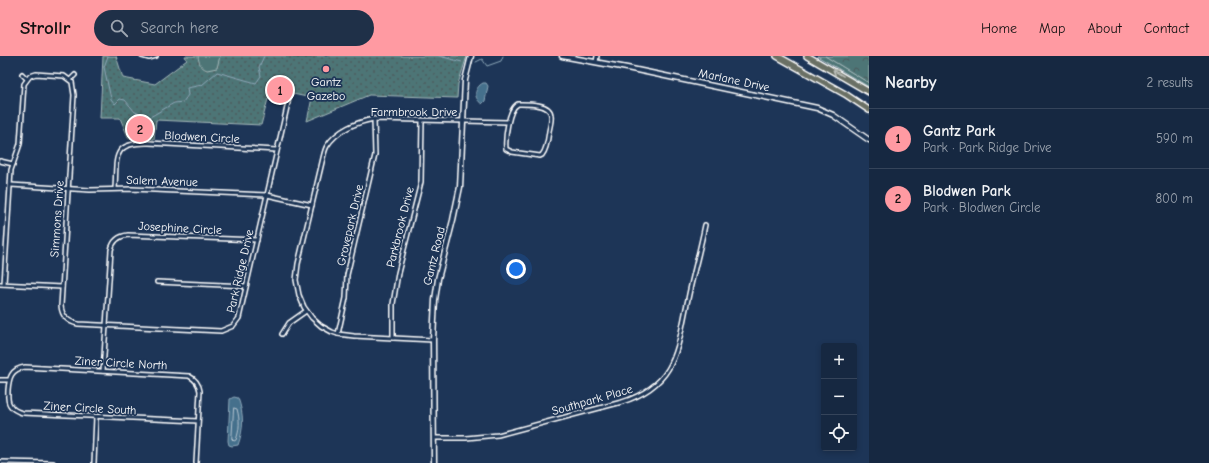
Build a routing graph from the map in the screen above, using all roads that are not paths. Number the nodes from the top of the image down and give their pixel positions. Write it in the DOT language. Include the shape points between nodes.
graph roads {
  1 [pos="142,56"];
  2 [pos="156,56"];
  3 [pos="471,56"];
  4 [pos="562,56"];
  5 [pos="597,56"];
  6 [pos="777,56"];
  7 [pos="807,56"];
  8 [pos="596,62"];
  9 [pos="22,74"];
  10 [pos="75,75"];
  11 [pos="27,78"];
  12 [pos="70,80"];
  13 [pos="869,92"];
  14 [pos="290,94"];
  15 [pos="868,109"];
  16 [pos="374,119"];
  17 [pos="422,121"];
  18 [pos="463,122"];
  19 [pos="508,122"];
  20 [pos="869,140"];
  21 [pos="277,150"];
  22 [pos="0,161"];
  23 [pos="13,164"];
  24 [pos="10,185"];
  25 [pos="68,188"];
  26 [pos="115,189"];
  27 [pos="267,195"];
  28 [pos="312,205"];
  29 [pos="705,225"];
  30 [pos="257,240"];
  31 [pos="157,282"];
  32 [pos="0,284"];
  33 [pos="4,284"];
  34 [pos="246,286"];
  35 [pos="62,287"];
  36 [pos="306,311"];
  37 [pos="106,325"];
  38 [pos="282,334"];
  39 [pos="338,334"];
  40 [pos="393,338"];
  41 [pos="433,340"];
  42 [pos="104,371"];
  43 [pos="0,380"];
  44 [pos="9,380"];
  45 [pos="96,417"];
  46 [pos="198,421"];
  47 [pos="434,438"];
  48 [pos="0,462"];
  49 [pos="8,462"];
  50 [pos="34,462"];
  51 [pos="53,463"];
  52 [pos="94,463"];
  53 [pos="196,463"];
  54 [pos="434,463"];
  1 -- 2 [label="street"];
  3 -- 18 [label="main road, Gantz Road" via="465,80"];
  4 -- 8 [label="main road, Marlane Drive"];
  5 -- 8 [label="street"];
  6 -- 15 [label="highway"];
  13 -- 7 [label="highway, one-way"];
  8 -- 20 [label="main road, Marlane Drive" via="817,108 833,115"];
  9 -- 11 [label="street"];
  10 -- 12 [label="street"];
  11 -- 12 [label="street" via="39,74 62,75"];
  11 -- 23 [label="street" via="24,84 20,144"];
  12 -- 25 [label="street, Simmons Drive" via="74,95"];
  14 -- 21 [label="street, Park Ridge Drive"];
  16 -- 17 [label="street, Farmbrook Drive"];
  16 -- 28 [label="street, Farmbrook Drive" via="347,128 335,136 327,146"];
  16 -- 39 [label="street, Grovepark Drive" via="375,155 347,275 346,298"];
  17 -- 18 [label="street, Farmbrook Drive"];
  17 -- 40 [label="street, Parkbrook Drive" via="421,182 398,273 393,304"];
  18 -- 19 [label="street, Farmbrook Drive"];
  18 -- 41 [label="main road, Gantz Road" via="460,187 436,290"];
  19 -- 19 [label="street" via="512,109 518,104 545,107 552,116 542,155 506,149"];
  21 -- 26 [label="street, Blodwen Circle" via="130,144 121,149 118,155"];
  21 -- 27 [label="street, Park Ridge Drive"];
  22 -- 23 [label="street"];
  23 -- 24 [label="street"];
  24 -- 25 [label="street, Salem Avenue"];
  24 -- 33 [label="street"];
  25 -- 26 [label="street, Salem Avenue"];
  25 -- 35 [label="street, Simmons Drive"];
  26 -- 27 [label="street, Salem Avenue"];
  27 -- 28 [label="street, Salem Avenue"];
  27 -- 30 [label="street, Park Ridge Drive"];
  28 -- 36 [label="street, Farmbrook Drive" via="296,280"];
  29 -- 47 [label="street, Southpark Place" via="676,353 666,374 656,384 622,402 498,435"];
  30 -- 34 [label="street, Park Ridge Drive"];
  30 -- 37 [label="street, Josephine Circle" via="128,235 120,237 114,242 111,250"];
  31 -- 34 [label="street"];
  32 -- 33 [label="street"];
  33 -- 35 [label="street"];
  34 -- 37 [label="street, Park Ridge Drive" via="238,321 226,330"];
  35 -- 37 [label="street, Simmons Drive" via="61,309 66,318 78,324"];
  36 -- 38 [label="street" via="289,323"];
  36 -- 39 [label="street" via="321,326"];
  37 -- 42 [label="street, Josephine Circle"];
  39 -- 40 [label="street"];
  40 -- 41 [label="street"];
  41 -- 47 [label="main road, Gantz Road"];
  42 -- 44 [label="street, Ziner Circle North" via="25,367 14,371"];
  42 -- 46 [label="street, Ziner Circle North" via="185,375 192,378 198,383 199,388"];
  43 -- 44 [label="street"];
  44 -- 45 [label="street, Ziner Circle South" via="8,397 15,411"];
  45 -- 46 [label="street, Ziner Circle South"];
  45 -- 52 [label="street"];
  46 -- 53 [label="street"];
  47 -- 54 [label="main road, Gantz Road"];
  48 -- 49 [label="street"];
  49 -- 50 [label="street"];
  50 -- 51 [label="street"];
}
